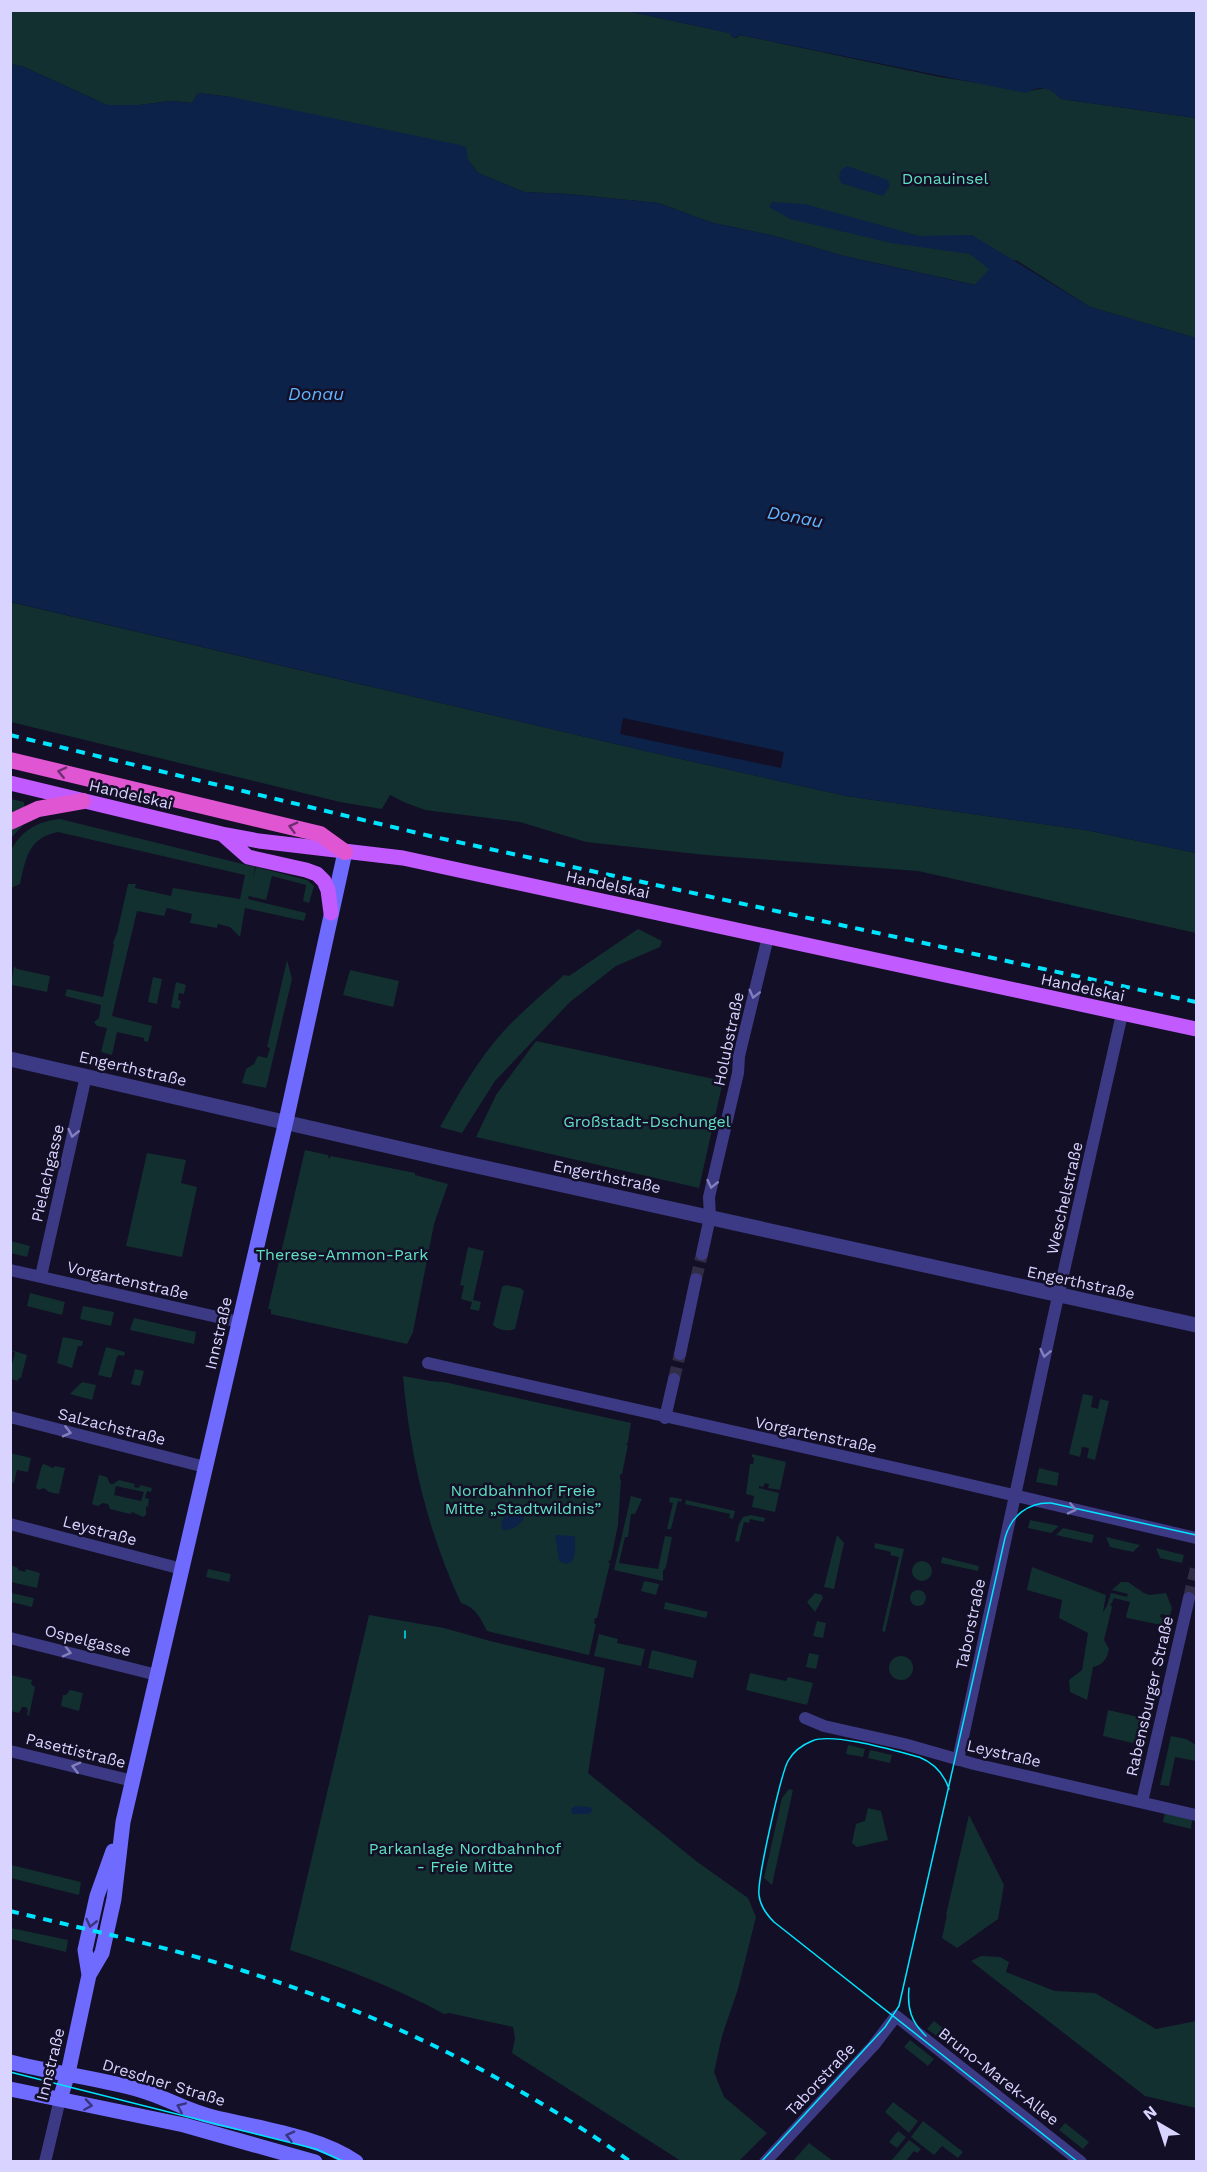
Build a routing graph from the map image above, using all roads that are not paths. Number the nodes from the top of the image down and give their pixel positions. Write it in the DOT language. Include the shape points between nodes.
graph roads {
  1 [pos="10,760"];
  2 [pos="10,783"];
  3 [pos="83,801"];
  4 [pos="10,822"];
  5 [pos="222,834"];
  6 [pos="345,852"];
  7 [pos="331,913"];
  8 [pos="768,938"];
  9 [pos="1122,1014"];
  10 [pos="1197,1029"];
  11 [pos="10,1059"];
  12 [pos="86,1076"];
  13 [pos="286,1121"];
  14 [pos="710,1217"];
  15 [pos="702,1254"];
  16 [pos="10,1270"];
  17 [pos="41,1276"];
  18 [pos="696,1279"];
  19 [pos="1058,1296"];
  20 [pos="239,1322"];
  21 [pos="1197,1325"];
  22 [pos="680,1354"];
  23 [pos="428,1363"];
  24 [pos="674,1378"];
  25 [pos="10,1417"];
  26 [pos="665,1418"];
  27 [pos="206,1467"];
  28 [pos="1015,1495"];
  29 [pos="10,1524"];
  30 [pos="1197,1538"];
  31 [pos="182,1569"];
  32 [pos="1190,1598"];
  33 [pos="10,1638"];
  34 [pos="157,1675"];
  35 [pos="806,1718"];
  36 [pos="10,1751"];
  37 [pos="958,1760"];
  38 [pos="133,1782"];
  39 [pos="1142,1802"];
  40 [pos="1197,1815"];
  41 [pos="896,2016"];
  42 [pos="10,2062"];
  43 [pos="68,2073"];
  44 [pos="10,2089"];
  45 [pos="60,2099"];
  46 [pos="45,2162"];
  47 [pos="315,2162"];
  48 [pos="356,2162"];
  49 [pos="765,2162"];
  50 [pos="1081,2162"];
  6 -- 1 [label="highway, one-way" via="320,834"];
  2 -- 3 [label="main road, Handelskai"];
  3 -- 4 [label="highway" via="38,809"];
  3 -- 5 [label="main road, Handelskai"];
  5 -- 6 [label="main road, Handelskai"];
  5 -- 7 [label="main road" via="248,857 317,874 328,890"];
  6 -- 7 [label="main road, Innstraße"];
  6 -- 8 [label="main road, Handelskai" via="403,858"];
  7 -- 13 [label="main road, Innstraße"];
  8 -- 9 [label="main road, Handelskai"];
  8 -- 14 [label="street, Holubstraße, one-way" via="709,1197"];
  9 -- 10 [label="main road, Handelskai"];
  9 -- 19 [label="street, Weschelstraße"];
  11 -- 12 [label="street, Engerthstraße"];
  12 -- 13 [label="street, Engerthstraße"];
  12 -- 17 [label="street, Pielachgasse, one-way"];
  13 -- 14 [label="street, Engerthstraße"];
  13 -- 20 [label="main road, Innstraße"];
  14 -- 15 [label="street, Holubstraße"];
  14 -- 19 [label="street, Engerthstraße"];
  16 -- 17 [label="street, Vorgartenstraße"];
  17 -- 20 [label="street, Vorgartenstraße"];
  18 -- 22 [label="street"];
  19 -- 21 [label="street, Engerthstraße"];
  19 -- 28 [label="street, Weschelstraße, one-way"];
  20 -- 27 [label="main road, Innstraße"];
  23 -- 26 [label="street, Vorgartenstraße"];
  24 -- 26 [label="street"];
  25 -- 27 [label="street, Salzachstraße, one-way"];
  26 -- 28 [label="street, Vorgartenstraße"];
  27 -- 31 [label="main road, Innstraße"];
  28 -- 30 [label="street, Vorgartenstraße, one-way"];
  28 -- 37 [label="street, Taborstraße"];
  29 -- 31 [label="street, Leystraße"];
  31 -- 34 [label="main road, Innstraße"];
  32 -- 39 [label="street, Rabensburger Straße"];
  33 -- 34 [label="street, Ospelgasse, one-way"];
  34 -- 38 [label="main road, Innstraße"];
  35 -- 37 [label="street, Leystraße"];
  38 -- 36 [label="street, Pasettistraße, one-way"];
  37 -- 39 [label="street, Leystraße"];
  38 -- 43 [label="main road, Innstraße" via="102,1953 89,1975"];
  39 -- 40 [label="street, Leystraße"];
  41 -- 49 [label="street, Taborstraße"];
  41 -- 50 [label="street, Bruno-Marek-Allee"];
  42 -- 43 [label="main road, Dresdner Straße"];
  43 -- 45 [label="main road, Innstraße"];
  48 -- 43 [label="main road, Dresdner Straße, one-way" via="319,2143 194,2112 142,2091"];
  44 -- 45 [label="main road, Dresdner Straße"];
  45 -- 46 [label="street, Innstraße"];
  45 -- 47 [label="main road, Dresdner Straße, one-way" via="184,2125"];
}
